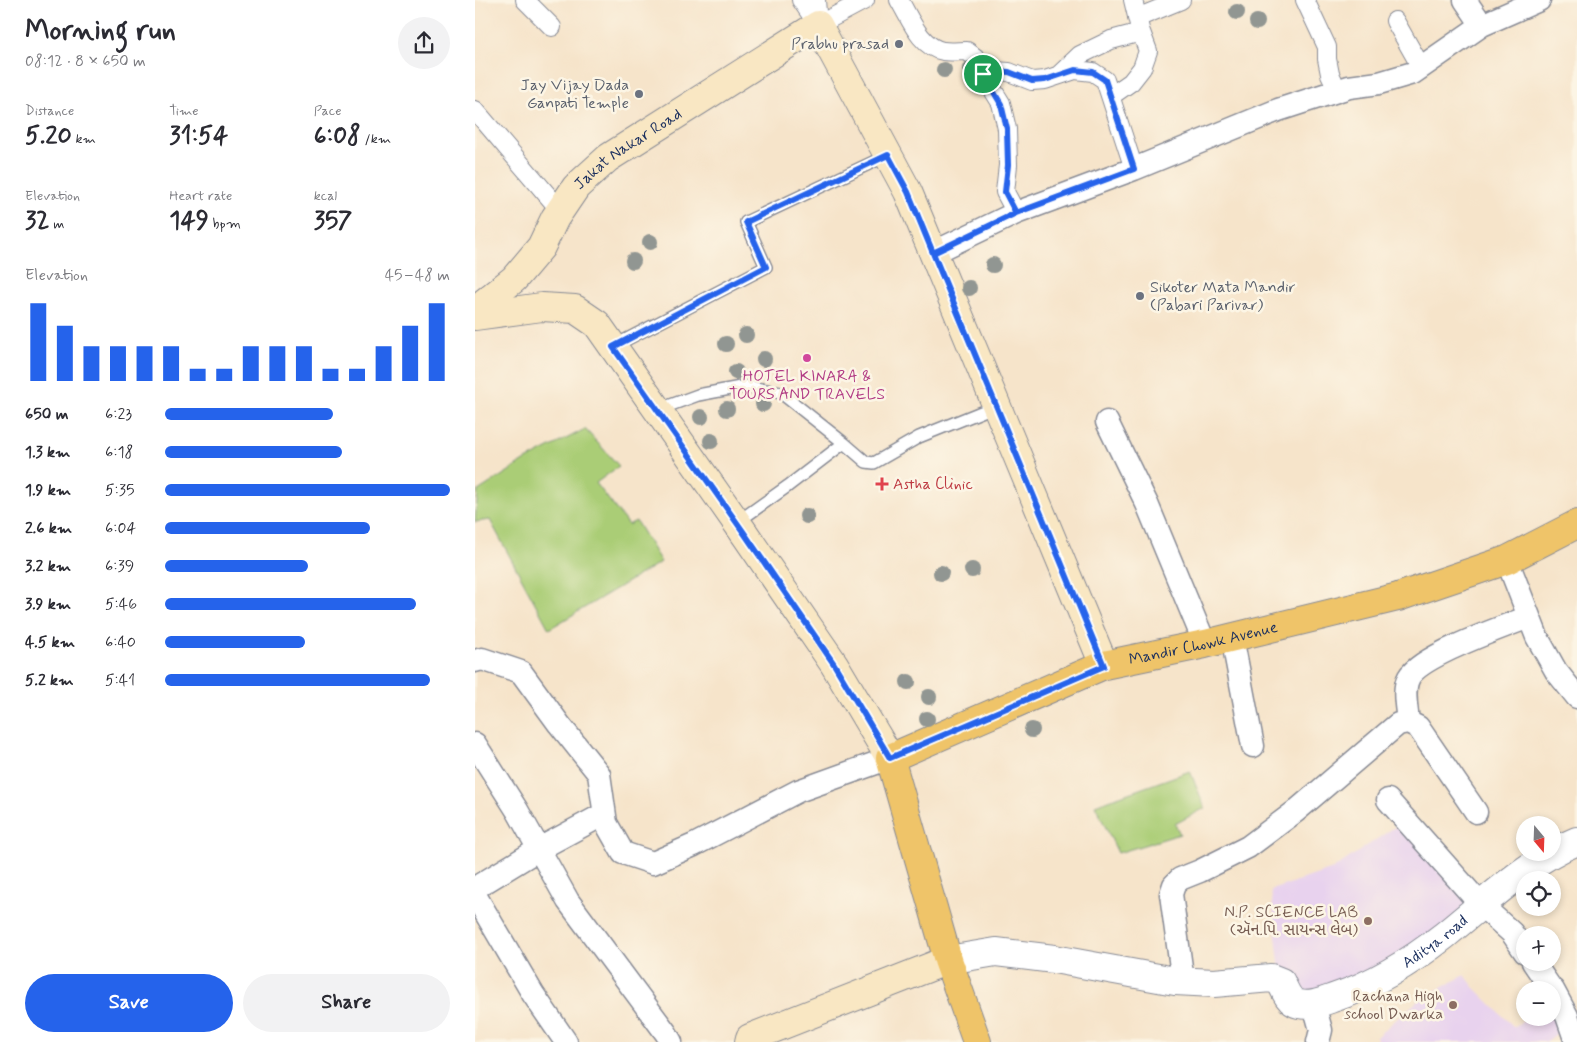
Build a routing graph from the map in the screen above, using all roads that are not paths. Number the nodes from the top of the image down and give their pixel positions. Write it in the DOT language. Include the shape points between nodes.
graph roads {
  1 [pos="525,0"];
  2 [pos="801,0"];
  3 [pos="865,0"];
  4 [pos="899,0"];
  5 [pos="1133,0"];
  6 [pos="1181,0"];
  7 [pos="1305,0"];
  8 [pos="1465,0"];
  9 [pos="1539,0"];
  10 [pos="817,12"];
  11 [pos="1395,22"];
  12 [pos="1139,25"];
  13 [pos="1482,25"];
  14 [pos="552,27"];
  15 [pos="1421,67"];
  16 [pos="983,74"];
  17 [pos="1059,76"];
  18 [pos="1338,91"];
  19 [pos="1111,96"];
  20 [pos="475,110"];
  21 [pos="888,155"];
  22 [pos="1134,169"];
  23 [pos="560,210"];
  24 [pos="1016,213"];
  25 [pos="933,253"];
  26 [pos="475,310"];
  27 [pos="475,316"];
  28 [pos="613,347"];
  29 [pos="996,406"];
  30 [pos="657,410"];
  31 [pos="1107,422"];
  32 [pos="844,444"];
  33 [pos="736,523"];
  34 [pos="1577,524"];
  35 [pos="1507,560"];
  36 [pos="1529,617"];
  37 [pos="1232,637"];
  38 [pos="1205,644"];
  39 [pos="475,661"];
  40 [pos="1104,666"];
  41 [pos="1577,697"];
  42 [pos="1408,722"];
  43 [pos="475,744"];
  44 [pos="1253,746"];
  45 [pos="890,758"];
  46 [pos="1388,800"];
  47 [pos="1476,812"];
  48 [pos="604,814"];
  49 [pos="1577,841"];
  50 [pos="539,850"];
  51 [pos="475,888"];
  52 [pos="475,895"];
  53 [pos="1481,906"];
  54 [pos="1516,940"];
  55 [pos="948,960"];
  56 [pos="1183,982"];
  57 [pos="1314,1005"];
  58 [pos="1561,1006"];
  59 [pos="566,1042"];
  60 [pos="671,1042"];
  61 [pos="749,1042"];
  62 [pos="977,1042"];
  63 [pos="1318,1042"];
  64 [pos="1576,1042"];
  1 -- 14 [label="street"];
  2 -- 10 [label="street"];
  3 -- 10 [label="street"];
  4 -- 16 [label="street" via="920,36 932,47 943,51 967,51 976,58"];
  5 -- 12 [label="street"];
  6 -- 12 [label="street"];
  7 -- 18 [label="street" via="1327,47 1330,74"];
  8 -- 13 [label="street"];
  9 -- 13 [label="street"];
  10 -- 21 [label="main road"];
  10 -- 23 [label="main road, Jakat Nakar Road" via="782,46 608,158 576,187"];
  11 -- 15 [label="street"];
  12 -- 17 [label="street" via="1080,55"];
  12 -- 19 [label="street" via="1148,51 1142,68 1131,82"];
  13 -- 15 [label="street"];
  15 -- 18 [label="street" via="1413,73 1379,83"];
  16 -- 17 [label="street" via="1009,72 1032,81"];
  16 -- 24 [label="street" via="1001,104 1007,129 1005,192"];
  17 -- 19 [label="street" via="1075,70 1093,72 1105,80"];
  18 -- 22 [label="street" via="1278,110"];
  19 -- 22 [label="street"];
  20 -- 23 [label="street"];
  21 -- 25 [label="main road" via="908,192"];
  21 -- 28 [label="lane" via="746,222 766,267"];
  22 -- 24 [label="street"];
  23 -- 26 [label="main road, Jakat Nakar Road" via="541,247 514,279"];
  24 -- 25 [label="street"];
  25 -- 29 [label="main road"];
  27 -- 28 [label="main road" via="542,306 575,309 597,324"];
  28 -- 30 [label="main road"];
  29 -- 32 [label="lane" via="919,437 874,463 866,462"];
  29 -- 40 [label="main road"];
  30 -- 32 [label="lane" via="698,395 746,386 781,393"];
  30 -- 33 [label="main road"];
  31 -- 38 [label="street" via="1147,504"];
  32 -- 33 [label="lane"];
  33 -- 45 [label="main road" via="834,664"];
  34 -- 35 [label="main road, Mandir Chowk Avenue"];
  35 -- 36 [label="street"];
  35 -- 37 [label="main road, Mandir Chowk Avenue" via="1398,597"];
  36 -- 41 [label="street" via="1556,671"];
  36 -- 42 [label="street" via="1441,653 1418,666 1409,677 1405,693"];
  37 -- 38 [label="main road, Mandir Chowk Avenue"];
  37 -- 44 [label="street"];
  38 -- 40 [label="main road, Mandir Chowk Avenue"];
  39 -- 48 [label="street" via="482,659 521,672 599,774"];
  40 -- 45 [label="main road, Mandir Chowk Avenue"];
  42 -- 47 [label="street" via="1417,727"];
  42 -- 56 [label="street" via="1398,724 1296,811 1248,847 1174,884 1171,894"];
  43 -- 50 [label="street"];
  45 -- 48 [label="street" via="798,791 653,863 623,853"];
  45 -- 55 [label="main road"];
  46 -- 53 [label="street"];
  48 -- 50 [label="street"];
  49 -- 53 [label="street, Aditya road" via="1511,880"];
  50 -- 51 [label="street"];
  50 -- 60 [label="street" via="567,901"];
  52 -- 59 [label="street" via="533,994"];
  53 -- 54 [label="street"];
  53 -- 57 [label="street, Aditya road" via="1400,967 1352,992"];
  55 -- 56 [label="street" via="996,952"];
  55 -- 61 [label="main road" via="750,1038"];
  55 -- 62 [label="main road"];
  56 -- 57 [label="street" via="1271,978 1281,982 1288,997 1298,1004"];
  57 -- 63 [label="street" via="1321,1030"];
  58 -- 64 [label="street"];
}
